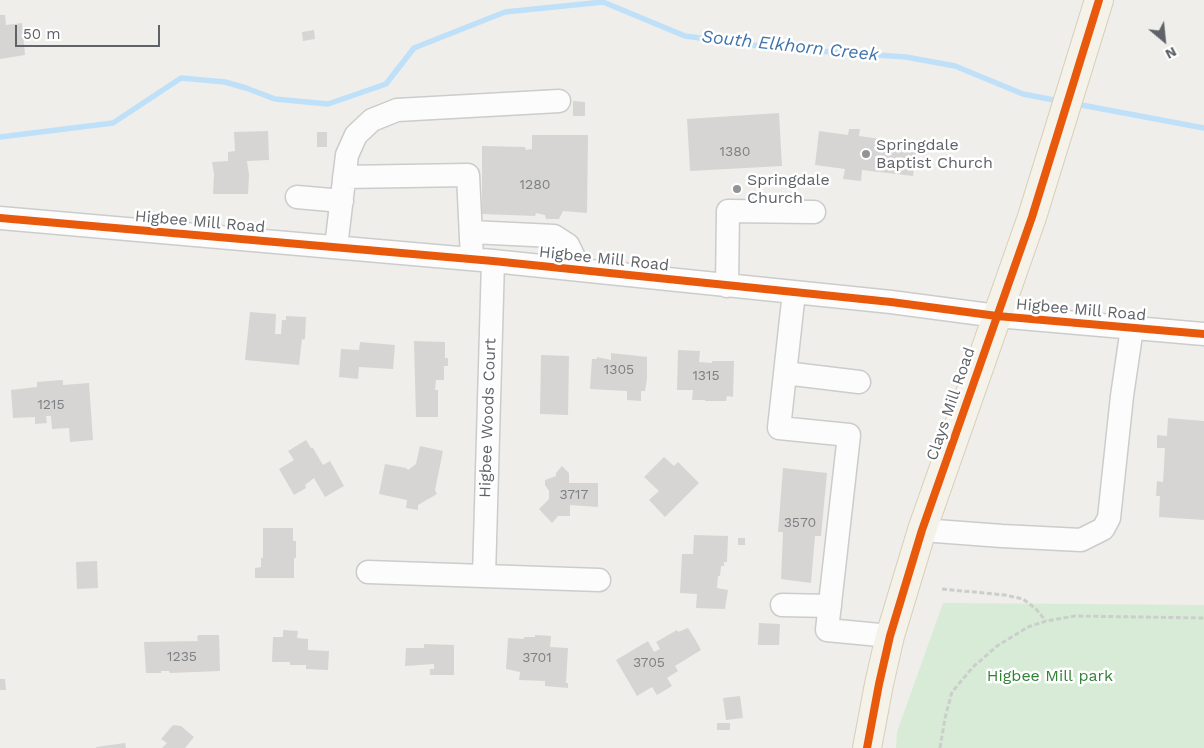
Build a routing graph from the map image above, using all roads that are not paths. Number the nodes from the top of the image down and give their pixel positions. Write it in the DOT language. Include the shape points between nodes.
graph roads {
  1 [pos="1099,0"];
  2 [pos="559,101"];
  3 [pos="344,177"];
  4 [pos="297,197"];
  5 [pos="342,201"];
  6 [pos="814,212"];
  7 [pos="0,218"];
  8 [pos="471,232"];
  9 [pos="336,247"];
  10 [pos="482,260"];
  11 [pos="580,270"];
  12 [pos="727,286"];
  13 [pos="794,292"];
  14 [pos="998,316"];
  15 [pos="1132,328"];
  16 [pos="1204,334"];
  17 [pos="785,373"];
  18 [pos="859,382"];
  19 [pos="922,530"];
  20 [pos="368,572"];
  21 [pos="484,576"];
  22 [pos="599,580"];
  23 [pos="782,605"];
  24 [pos="830,606"];
  25 [pos="890,636"];
  26 [pos="868,748"];
  1 -- 14 [label="main road, Clays Mill Road"];
  2 -- 3 [label="street" via="397,110 372,120 356,135 347,155"];
  3 -- 5 [label="street"];
  3 -- 8 [label="street, Higbee Woods Court" via="468,175"];
  4 -- 5 [label="street"];
  5 -- 9 [label="street"];
  6 -- 12 [label="street" via="728,211"];
  7 -- 9 [label="street, Higbee Mill Road"];
  8 -- 10 [label="street, Higbee Woods Court"];
  8 -- 11 [label="street" via="554,236 568,244"];
  9 -- 10 [label="street, Higbee Mill Road"];
  10 -- 11 [label="street, Higbee Mill Road"];
  10 -- 21 [label="street, Higbee Woods Court"];
  11 -- 12 [label="street, Higbee Mill Road"];
  12 -- 13 [label="street, Higbee Mill Road"];
  13 -- 14 [label="street, Higbee Mill Road"];
  13 -- 17 [label="street"];
  14 -- 15 [label="street, Higbee Mill Road"];
  14 -- 19 [label="main road, Clays Mill Road"];
  15 -- 16 [label="street, Higbee Mill Road"];
  15 -- 19 [label="street" via="1109,518 1103,529 1081,540"];
  17 -- 18 [label="street"];
  17 -- 24 [label="street" via="779,428 849,435"];
  19 -- 25 [label="main road, Clays Mill Road"];
  20 -- 21 [label="street"];
  21 -- 22 [label="street"];
  23 -- 24 [label="street"];
  24 -- 25 [label="street" via="827,630"];
  25 -- 26 [label="main road, Clays Mill Road"];
}
